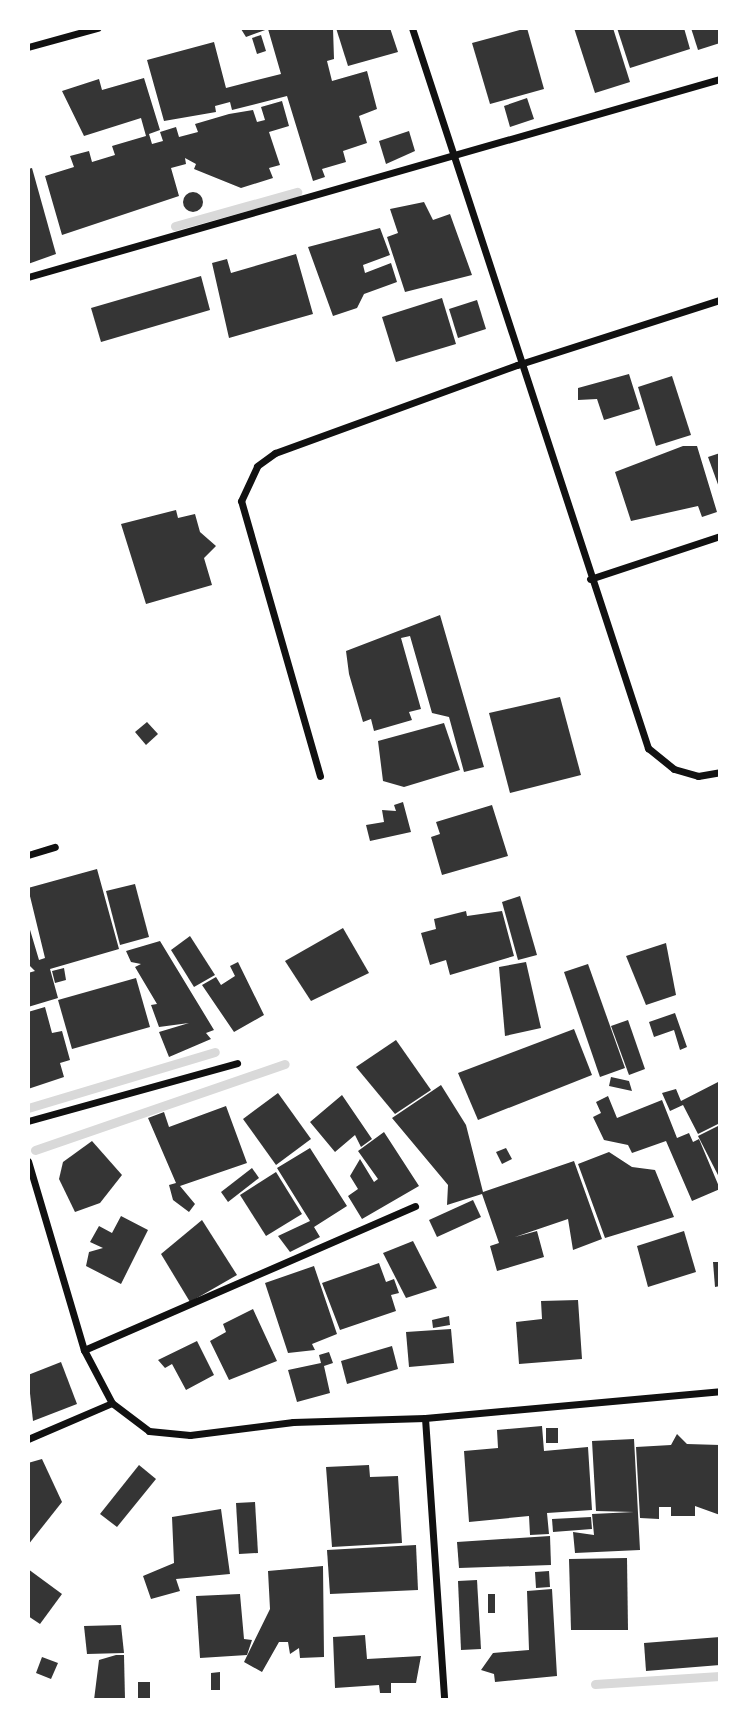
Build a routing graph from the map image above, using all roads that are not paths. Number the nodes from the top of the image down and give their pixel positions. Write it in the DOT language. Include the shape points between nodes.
graph roads {
  1 [pos="97,28"];
  2 [pos="412,28"];
  3 [pos="28,47"];
  4 [pos="720,79"];
  5 [pos="453,160"];
  6 [pos="28,277"];
  7 [pos="720,300"];
  8 [pos="517,365"];
  9 [pos="720,536"];
  10 [pos="590,579"];
  11 [pos="720,772"];
  12 [pos="320,776"];
  13 [pos="55,847"];
  14 [pos="28,855"];
  15 [pos="237,1063"];
  16 [pos="28,1121"];
  17 [pos="28,1161"];
  18 [pos="415,1206"];
  19 [pos="84,1350"];
  20 [pos="720,1391"];
  21 [pos="112,1403"];
  22 [pos="425,1418"];
  23 [pos="28,1439"];
  24 [pos="444,1700"];
  1 -- 3 [label="street"];
  2 -- 5 [label="street"];
  4 -- 5 [label="street"];
  5 -- 6 [label="street"];
  5 -- 8 [label="street"];
  7 -- 8 [label="street"];
  8 -- 10 [label="street"];
  8 -- 12 [label="street" via="275,453 247,480 241,501"];
  9 -- 10 [label="street"];
  10 -- 11 [label="street" via="648,748 674,769 698,776"];
  13 -- 14 [label="street"];
  15 -- 16 [label="street"];
  17 -- 19 [label="street"];
  18 -- 19 [label="street"];
  19 -- 21 [label="street"];
  20 -- 22 [label="street"];
  21 -- 22 [label="street" via="149,1431 190,1436 293,1422"];
  21 -- 23 [label="street"];
  22 -- 24 [label="street"];
}
